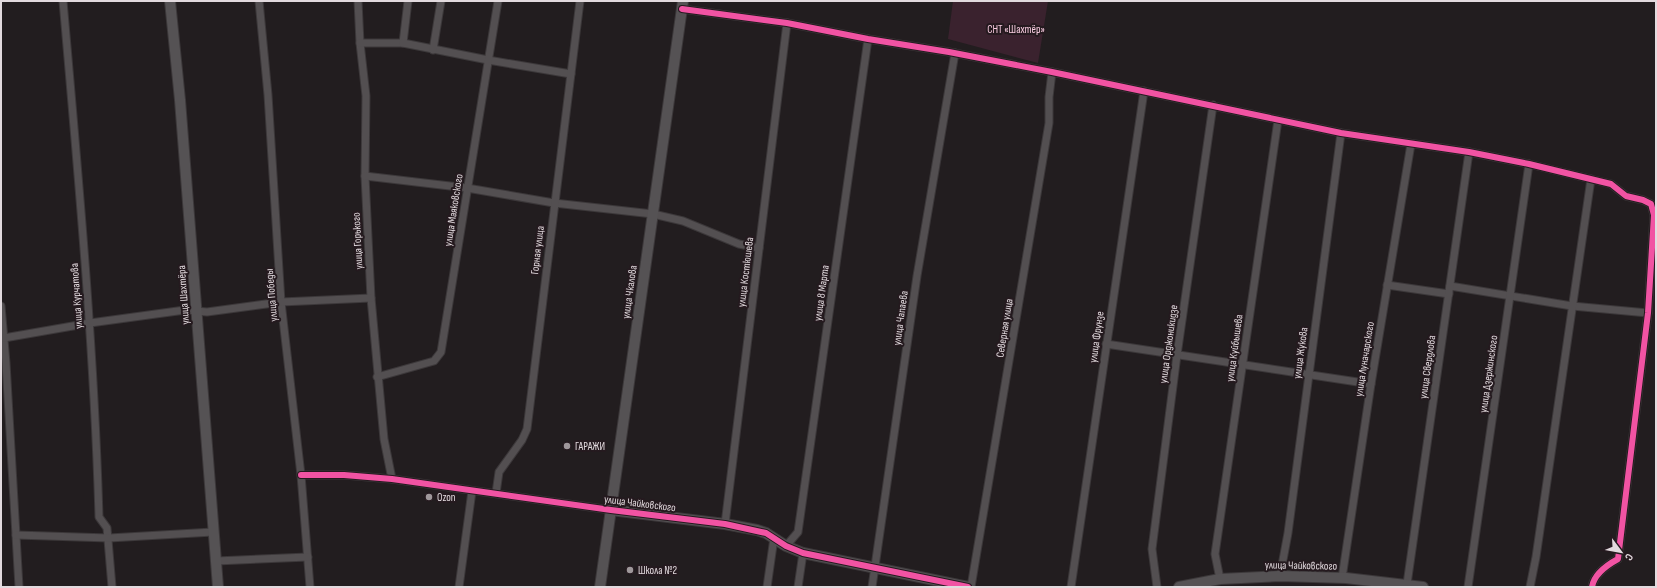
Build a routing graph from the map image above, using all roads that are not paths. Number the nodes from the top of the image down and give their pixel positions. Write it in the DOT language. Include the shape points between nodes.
graph roads {
  1 [pos="63,1"];
  2 [pos="170,1"];
  3 [pos="259,1"];
  4 [pos="358,1"];
  5 [pos="408,1"];
  6 [pos="441,1"];
  7 [pos="498,1"];
  8 [pos="580,1"];
  9 [pos="682,5"];
  10 [pos="787,23"];
  11 [pos="868,38"];
  12 [pos="360,43"];
  13 [pos="403,43"];
  14 [pos="433,50"];
  15 [pos="955,53"];
  16 [pos="488,60"];
  17 [pos="1052,72"];
  18 [pos="571,74"];
  19 [pos="1144,91"];
  20 [pos="1213,105"];
  21 [pos="1278,120"];
  22 [pos="1341,133"];
  23 [pos="1411,144"];
  24 [pos="1469,152"];
  25 [pos="1530,164"];
  26 [pos="365,176"];
  27 [pos="1591,179"];
  28 [pos="467,188"];
  29 [pos="554,203"];
  30 [pos="653,214"];
  31 [pos="760,248"];
  32 [pos="1386,285"];
  33 [pos="1450,286"];
  34 [pos="1449,294"];
  35 [pos="1510,296"];
  36 [pos="371,298"];
  37 [pos="281,302"];
  38 [pos="1,306"];
  39 [pos="1572,306"];
  40 [pos="196,310"];
  41 [pos="1648,313"];
  42 [pos="90,323"];
  43 [pos="4,338"];
  44 [pos="1106,344"];
  45 [pos="1177,355"];
  46 [pos="1243,365"];
  47 [pos="1309,375"];
  48 [pos="377,377"];
  49 [pos="1371,384"];
  50 [pos="301,475"];
  51 [pos="392,479"];
  52 [pos="472,491"];
  53 [pos="496,493"];
  54 [pos="611,510"];
  55 [pos="725,524"];
  56 [pos="213,532"];
  57 [pos="16,535"];
  58 [pos="109,538"];
  59 [pos="774,538"];
  60 [pos="786,546"];
  61 [pos="803,553"];
  62 [pos="308,557"];
  63 [pos="216,561"];
  64 [pos="875,568"];
  65 [pos="1280,576"];
  66 [pos="1342,578"];
  67 [pos="1220,579"];
  68 [pos="1255,582"];
  69 [pos="1407,584"];
  70 [pos="20,587"];
  71 [pos="112,587"];
  72 [pos="218,587"];
  73 [pos="310,587"];
  74 [pos="459,587"];
  75 [pos="600,587"];
  76 [pos="767,587"];
  77 [pos="798,587"];
  78 [pos="872,587"];
  79 [pos="968,587"];
  80 [pos="971,587"];
  81 [pos="1071,587"];
  82 [pos="1157,587"];
  83 [pos="1179,587"];
  84 [pos="1423,587"];
  85 [pos="1468,587"];
  86 [pos="1530,587"];
  87 [pos="1592,587"];
  1 -- 42 [label="street, улица Курчатова"];
  2 -- 40 [label="street, улица Шахтёра"];
  3 -- 37 [label="street, улица Победы" via="268,95"];
  4 -- 12 [label="street, улица Горького"];
  5 -- 13 [label="street"];
  6 -- 14 [label="street"];
  7 -- 16 [label="street, улица Маяковского"];
  8 -- 18 [label="street, Горная улица"];
  9 -- 10 [label="street"];
  9 -- 30 [label="street, улица Чкалова"];
  10 -- 11 [label="street"];
  10 -- 31 [label="street, улица Костюшева"];
  11 -- 15 [label="street"];
  11 -- 60 [label="street, улица 8 Марта" via="798,532"];
  12 -- 13 [label="street"];
  12 -- 26 [label="street, улица Горького" via="366,96"];
  13 -- 14 [label="street"];
  14 -- 16 [label="street"];
  15 -- 17 [label="street"];
  15 -- 64 [label="street, улица Чапаева" via="917,276"];
  16 -- 18 [label="street"];
  16 -- 28 [label="street, улица Маяковского"];
  17 -- 19 [label="street"];
  17 -- 80 [label="street, Северная улица" via="1049,123"];
  18 -- 29 [label="street, Горная улица"];
  19 -- 20 [label="street"];
  19 -- 44 [label="street, улица Фрунзе"];
  20 -- 21 [label="street"];
  20 -- 45 [label="street, улица Орджоникидзе"];
  21 -- 22 [label="street"];
  21 -- 46 [label="street, улица Куйбышева"];
  22 -- 23 [label="street"];
  22 -- 47 [label="street, улица Жукова"];
  23 -- 24 [label="street"];
  23 -- 32 [label="street, улица Луначарского"];
  24 -- 25 [label="street"];
  24 -- 33 [label="street, улица Свердлова"];
  25 -- 27 [label="street"];
  25 -- 35 [label="street, улица Дзержинского"];
  26 -- 28 [label="street"];
  26 -- 36 [label="street, улица Горького"];
  27 -- 39 [label="street"];
  27 -- 41 [label="street" via="1611,184 1626,196 1651,204 1654,215"];
  28 -- 29 [label="street"];
  28 -- 48 [label="street, улица Маяковского" via="441,352 434,361"];
  29 -- 30 [label="street"];
  29 -- 53 [label="street, Горная улица" via="527,428 522,440 499,472"];
  30 -- 31 [label="street" via="683,221 739,244"];
  30 -- 54 [label="street, улица Чкалова"];
  31 -- 55 [label="street, улица Костюшева"];
  32 -- 34 [label="street"];
  32 -- 49 [label="street, улица Луначарского"];
  33 -- 34 [label="street, улица Свердлова"];
  33 -- 35 [label="street"];
  34 -- 69 [label="street, улица Свердлова"];
  35 -- 39 [label="street"];
  35 -- 85 [label="street, улица Дзержинского"];
  36 -- 37 [label="street"];
  36 -- 48 [label="street, улица Горького"];
  37 -- 40 [label="street" via="207,312"];
  37 -- 50 [label="street, улица Победы"];
  38 -- 43 [label="street"];
  39 -- 41 [label="street"];
  39 -- 86 [label="street"];
  40 -- 42 [label="street"];
  40 -- 56 [label="street, улица Шахтёра"];
  41 -- 87 [label="street" via="1618,559 1604,566"];
  42 -- 43 [label="street"];
  42 -- 58 [label="street, улица Курчатова" via="100,517 107,528"];
  43 -- 57 [label="street"];
  44 -- 45 [label="street"];
  44 -- 81 [label="street, улица Фрунзе"];
  45 -- 46 [label="street"];
  45 -- 82 [label="street, улица Орджоникидзе" via="1152,550"];
  46 -- 47 [label="street"];
  46 -- 67 [label="street, улица Куйбышева" via="1215,554"];
  47 -- 49 [label="street"];
  47 -- 65 [label="street, улица Жукова"];
  48 -- 51 [label="street, улица Горького" via="384,439"];
  49 -- 66 [label="street, улица Луначарского"];
  50 -- 51 [label="street, улица Чайковского"];
  50 -- 62 [label="street, улица Победы"];
  51 -- 52 [label="street, улица Чайковского"];
  52 -- 53 [label="street, улица Чайковского"];
  52 -- 74 [label="street"];
  53 -- 54 [label="street, улица Чайковского"];
  54 -- 55 [label="street, улица Чайковского"];
  54 -- 75 [label="street, улица Чкалова"];
  55 -- 59 [label="street, улица Чайковского" via="757,530"];
  56 -- 58 [label="street"];
  56 -- 63 [label="street, улица Шахтёра"];
  57 -- 58 [label="street"];
  57 -- 70 [label="street"];
  58 -- 71 [label="street, улица Курчатова"];
  59 -- 60 [label="street, улица Чайковского"];
  59 -- 76 [label="street"];
  60 -- 61 [label="street, улица Чайковского"];
  61 -- 64 [label="street, улица Чайковского"];
  61 -- 77 [label="street"];
  62 -- 63 [label="street"];
  62 -- 73 [label="street, улица Победы"];
  63 -- 72 [label="street, улица Шахтёра"];
  64 -- 78 [label="street, улица Чапаева"];
  64 -- 79 [label="street, улица Чайковского"];
  65 -- 66 [label="street, улица Чайковского"];
  65 -- 68 [label="street, улица Чайковского"];
  66 -- 69 [label="street, улица Чайковского"];
  67 -- 68 [label="street, улица Чайковского"];
  67 -- 83 [label="street, улица Чайковского"];
  69 -- 84 [label="street, улица Чайковского"];
}
